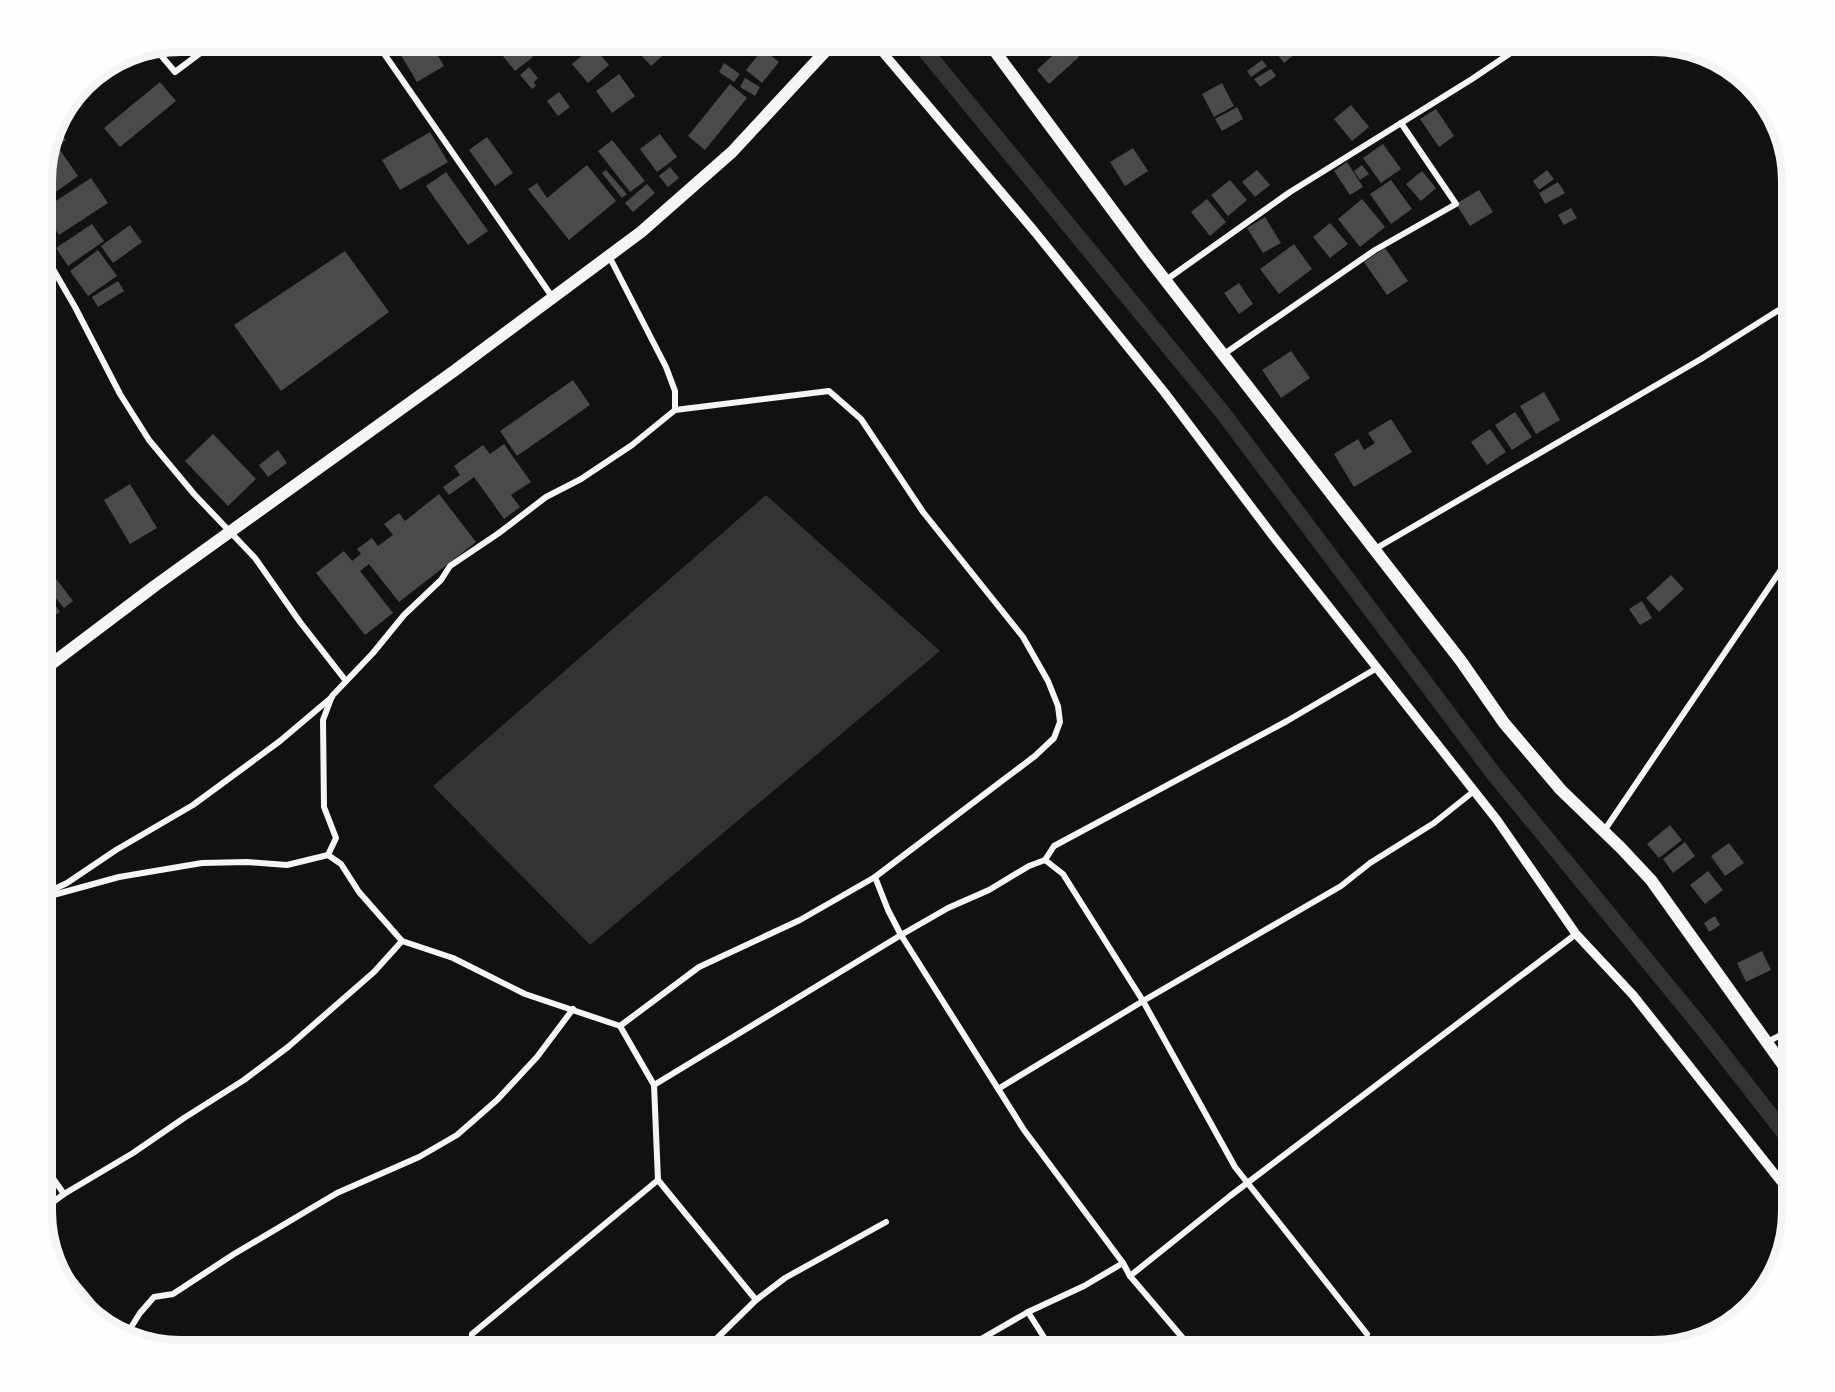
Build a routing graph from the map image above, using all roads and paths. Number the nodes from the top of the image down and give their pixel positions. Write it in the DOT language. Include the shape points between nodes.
graph roads {
  1 [pos="996,52"];
  2 [pos="1512,52"];
  3 [pos="200,53"];
  4 [pos="384,53"];
  5 [pos="824,53"];
  6 [pos="883,53"];
  7 [pos="160,54"];
  8 [pos="1401,123"];
  9 [pos="609,256"];
  10 [pos="53,270"];
  11 [pos="1166,280"];
  12 [pos="553,298"];
  13 [pos="1782,308"];
  14 [pos="1224,354"];
  15 [pos="675,410"];
  16 [pos="230,532"];
  17 [pos="1374,550"];
  18 [pos="1782,568"];
  19 [pos="53,663"];
  20 [pos="1377,669"];
  21 [pos="346,681"];
  22 [pos="333,696"];
  23 [pos="1474,791"];
  24 [pos="1604,831"];
  25 [pos="328,855"];
  26 [pos="1045,860"];
  27 [pos="875,877"];
  28 [pos="53,891"];
  29 [pos="53,894"];
  30 [pos="1576,934"];
  31 [pos="901,935"];
  32 [pos="402,941"];
  33 [pos="1143,1000"];
  34 [pos="573,1010"];
  35 [pos="620,1026"];
  36 [pos="1782,1034"];
  37 [pos="1766,1042"];
  38 [pos="1782,1064"];
  39 [pos="654,1085"];
  40 [pos="998,1089"];
  41 [pos="53,1178"];
  42 [pos="658,1180"];
  43 [pos="1782,1183"];
  44 [pos="1247,1184"];
  45 [pos="64,1194"];
  46 [pos="53,1202"];
  47 [pos="886,1222"];
  48 [pos="1123,1263"];
  49 [pos="1130,1276"];
  50 [pos="72,1278"];
  51 [pos="756,1300"];
  52 [pos="95,1306"];
  53 [pos="1028,1312"];
  54 [pos="133,1330"];
  55 [pos="1367,1334"];
  56 [pos="471,1340"];
  57 [pos="715,1340"];
  58 [pos="979,1340"];
  59 [pos="1046,1340"];
  60 [pos="1184,1340"];
  1 -- 11 [label="main road"];
  2 -- 8 [label="street"];
  3 -- 7 [label="street" via="175,72"];
  4 -- 12 [label="street"];
  5 -- 9 [label="main road" via="732,152"];
  6 -- 20 [label="street" via="1157,384"];
  8 -- 11 [label="street" via="1290,192"];
  8 -- 14 [label="street" via="1456,204 1374,250"];
  9 -- 12 [label="main road"];
  9 -- 15 [label="street" via="666,367 675,391"];
  10 -- 16 [label="street" via="149,440"];
  11 -- 14 [label="main road"];
  12 -- 16 [label="main road"];
  13 -- 17 [label="street"];
  14 -- 17 [label="main road"];
  15 -- 21 [label="street" via="632,445 546,497 450,566"];
  15 -- 27 [label="street" via="829,391 861,419 923,512 1023,637 1048,681 1060,722 1054,738"];
  16 -- 19 [label="main road"];
  16 -- 21 [label="street" via="255,558"];
  17 -- 24 [label="main road" via="1504,723 1561,790"];
  18 -- 24 [label="street"];
  20 -- 23 [label="street"];
  20 -- 26 [label="street" via="1054,846"];
  21 -- 22 [label="street"];
  22 -- 25 [label="street" via="323,720 324,807 336,838"];
  22 -- 28 [label="street" via="193,805"];
  23 -- 30 [label="street"];
  23 -- 33 [label="street" via="1434,823 1341,885"];
  24 -- 37 [label="main road" via="1651,880"];
  25 -- 29 [label="street" via="287,865 202,863 119,877"];
  25 -- 32 [label="street" via="341,864 359,892"];
  26 -- 31 [label="street"];
  26 -- 33 [label="street" via="1063,874"];
  27 -- 31 [label="street"];
  27 -- 35 [label="street" via="800,920 699,968"];
  30 -- 43 [label="street" via="1633,995"];
  30 -- 44 [label="street"];
  31 -- 39 [label="street"];
  31 -- 40 [label="street"];
  32 -- 34 [label="street" via="453,958 525,994"];
  32 -- 45 [label="street" via="374,972 288,1047 133,1154"];
  33 -- 40 [label="street"];
  33 -- 44 [label="street"];
  34 -- 35 [label="street"];
  34 -- 54 [label="street" via="537,1057 458,1135 337,1193 173,1294 154,1297 140,1313"];
  35 -- 39 [label="street"];
  36 -- 37 [label="street"];
  37 -- 38 [label="main road"];
  39 -- 42 [label="street"];
  40 -- 48 [label="street"];
  41 -- 45 [label="street"];
  42 -- 51 [label="street"];
  42 -- 56 [label="street" via="472,1334"];
  44 -- 49 [label="street"];
  44 -- 55 [label="street"];
  45 -- 46 [label="street"];
  47 -- 51 [label="street" via="785,1278"];
  48 -- 49 [label="street"];
  48 -- 53 [label="street"];
  49 -- 60 [label="street"];
  50 -- 52 [label="street"];
  51 -- 57 [label="street"];
  53 -- 58 [label="street"];
  53 -- 59 [label="street"];
}
